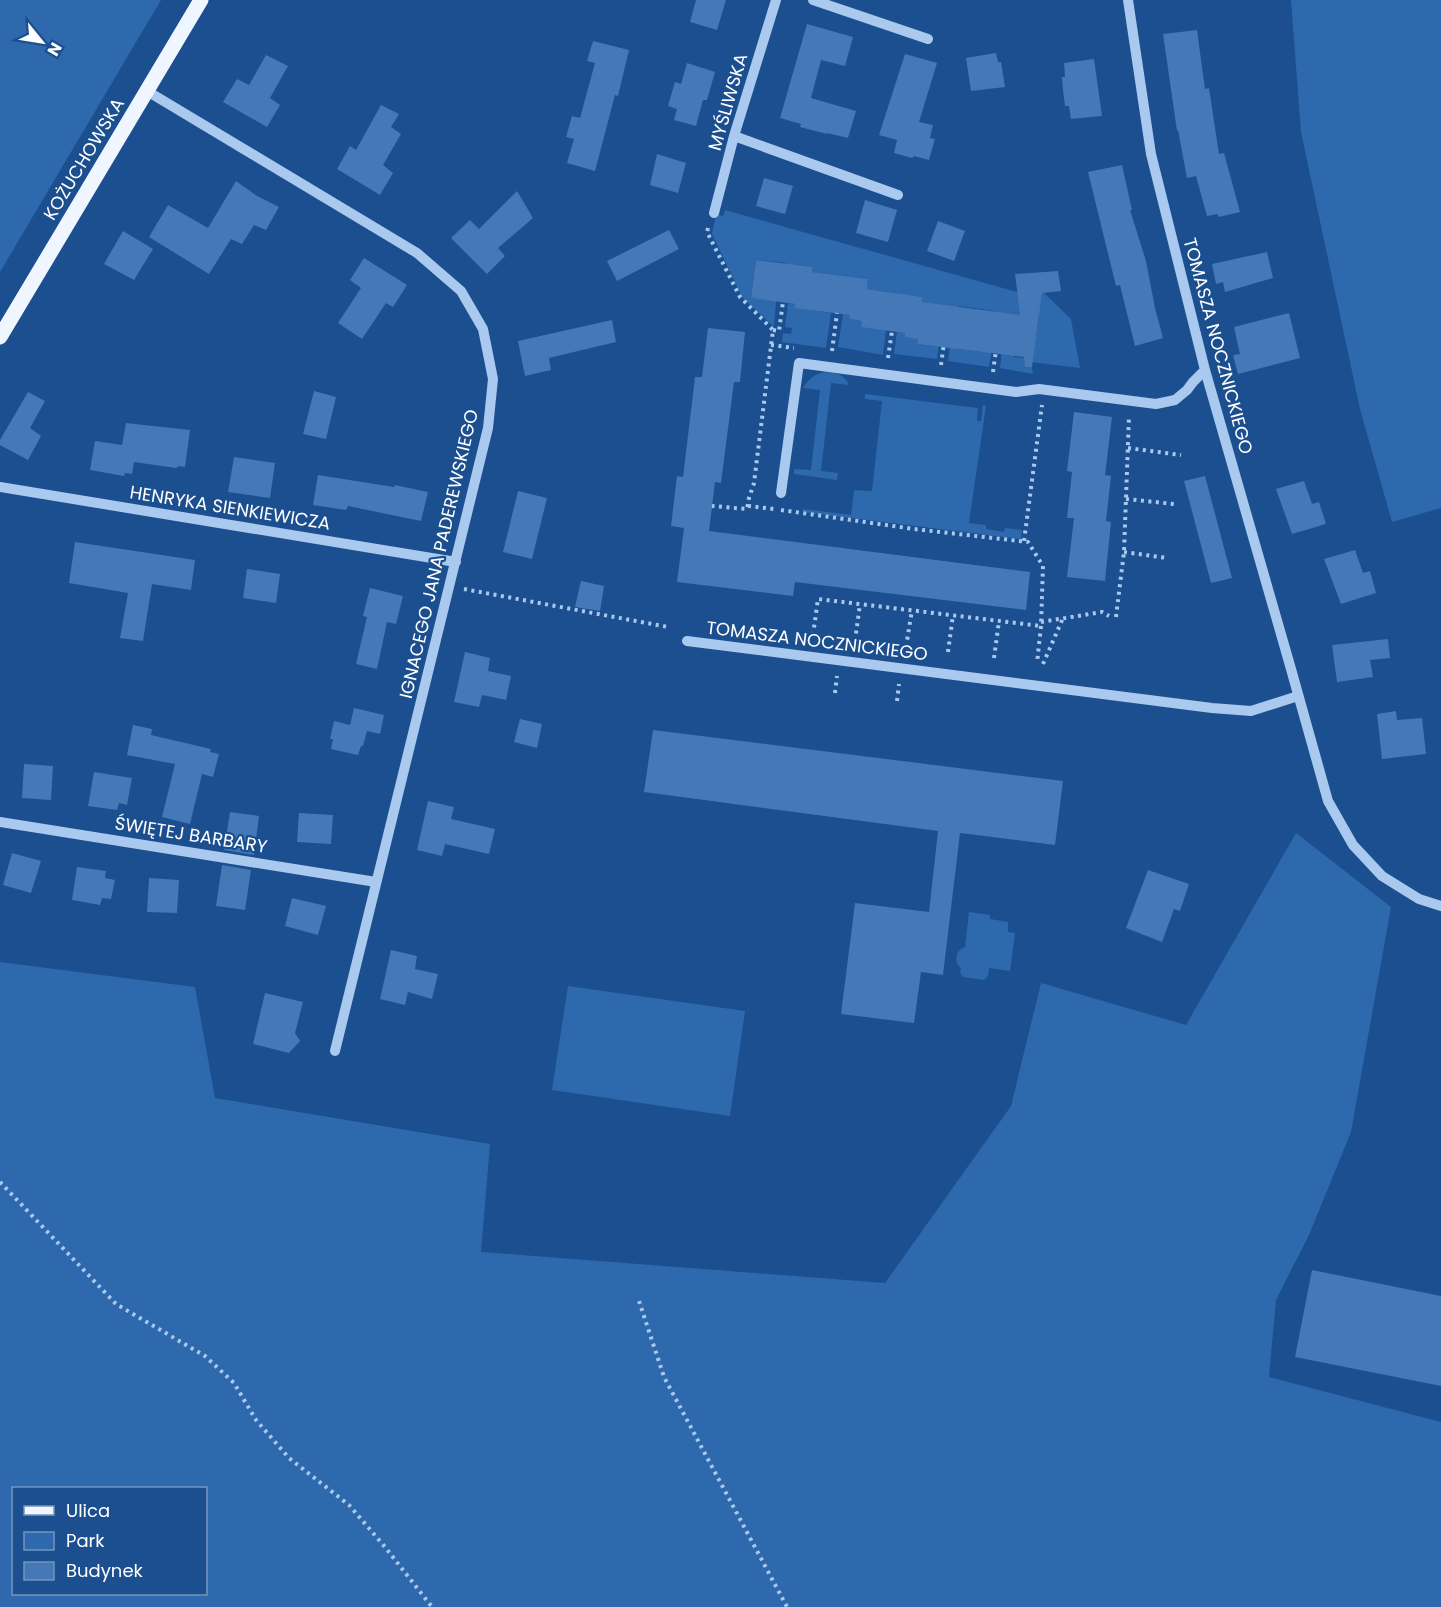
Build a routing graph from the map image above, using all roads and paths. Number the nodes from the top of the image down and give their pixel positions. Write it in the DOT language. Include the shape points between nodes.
graph roads {
  1 [pos="201,0"];
  2 [pos="776,0"];
  3 [pos="813,0"];
  4 [pos="1128,0"];
  5 [pos="928,39"];
  6 [pos="147,91"];
  7 [pos="734,136"];
  8 [pos="898,195"];
  9 [pos="714,213"];
  10 [pos="783,302"];
  11 [pos="837,313"];
  12 [pos="773,330"];
  13 [pos="892,331"];
  14 [pos="0,337"];
  15 [pos="944,344"];
  16 [pos="996,350"];
  17 [pos="832,352"];
  18 [pos="888,358"];
  19 [pos="941,365"];
  20 [pos="1205,370"];
  21 [pos="993,372"];
  22 [pos="1044,390"];
  23 [pos="1132,401"];
  24 [pos="1128,448"];
  25 [pos="1181,455"];
  26 [pos="0,487"];
  27 [pos="781,493"];
  28 [pos="1126,499"];
  29 [pos="1174,504"];
  30 [pos="712,506"];
  31 [pos="748,506"];
  32 [pos="1023,541"];
  33 [pos="1124,552"];
  34 [pos="1167,558"];
  35 [pos="456,562"];
  36 [pos="463,589"];
  37 [pos="860,604"];
  38 [pos="912,610"];
  39 [pos="953,615"];
  40 [pos="1108,616"];
  41 [pos="1116,617"];
  42 [pos="1063,618"];
  43 [pos="999,621"];
  44 [pos="1041,624"];
  45 [pos="668,627"];
  46 [pos="813,635"];
  47 [pos="855,640"];
  48 [pos="687,641"];
  49 [pos="906,647"];
  50 [pos="948,652"];
  51 [pos="994,658"];
  52 [pos="1037,663"];
  53 [pos="1043,664"];
  54 [pos="1298,696"];
  55 [pos="0,822"];
  56 [pos="376,882"];
  57 [pos="1441,906"];
  58 [pos="335,1051"];
  59 [pos="0,1182"];
  60 [pos="639,1301"];
  61 [pos="432,1607"];
  62 [pos="787,1607"];
  1 -- 6 [label="main road, KOŻUCHOWSKA"];
  2 -- 7 [label="street, MYŚLIWSKA"];
  3 -- 5 [label="street"];
  4 -- 20 [label="street, TOMASZA NOCZNICKIEGO" via="1151,154"];
  6 -- 14 [label="main road, KOŻUCHOWSKA"];
  6 -- 35 [label="street, IGNACEGO JANA PADEREWSKIEGO" via="417,253 461,291 483,329 493,379 488,429"];
  7 -- 8 [label="street"];
  7 -- 9 [label="street, MYŚLIWSKA"];
  9 -- 12 [label="path" via="709,236 740,297"];
  10 -- 12 [label="path" via="779,330"];
  11 -- 17 [label="path"];
  12 -- 31 [label="path"];
  13 -- 18 [label="path"];
  15 -- 19 [label="path"];
  16 -- 21 [label="path"];
  20 -- 23 [label="street" via="1175,400 1156,404"];
  20 -- 54 [label="street, TOMASZA NOCZNICKIEGO"];
  22 -- 23 [label="street"];
  22 -- 27 [label="street" via="1016,392 799,363"];
  22 -- 32 [label="path"];
  23 -- 24 [label="path"];
  24 -- 25 [label="path"];
  24 -- 28 [label="path"];
  26 -- 35 [label="street, HENRYKA SIENKIEWICZA"];
  28 -- 29 [label="path"];
  28 -- 33 [label="path"];
  30 -- 31 [label="path"];
  31 -- 32 [label="path"];
  32 -- 44 [label="path" via="1028,542 1042,566"];
  33 -- 34 [label="path"];
  33 -- 41 [label="path"];
  35 -- 56 [label="street, IGNACEGO JANA PADEREWSKIEGO"];
  36 -- 45 [label="path"];
  37 -- 38 [label="path"];
  37 -- 46 [label="path" via="819,599"];
  37 -- 47 [label="path"];
  38 -- 39 [label="path"];
  38 -- 49 [label="path"];
  39 -- 43 [label="path"];
  39 -- 50 [label="path"];
  40 -- 42 [label="path" via="1102,612"];
  42 -- 44 [label="path"];
  42 -- 53 [label="path"];
  43 -- 44 [label="path"];
  43 -- 51 [label="path"];
  44 -- 52 [label="path"];
  48 -- 54 [label="street, TOMASZA NOCZNICKIEGO" via="1251,711"];
  54 -- 57 [label="street, TOMASZA NOCZNICKIEGO" via="1328,801 1353,845 1382,876 1419,899"];
  55 -- 56 [label="street, ŚWIĘTEJ BARBARY"];
  56 -- 58 [label="street, IGNACEGO JANA PADEREWSKIEGO"];
  59 -- 61 [label="path" via="116,1304 205,1356 234,1383 256,1420 289,1458 349,1504"];
  60 -- 62 [label="path" via="664,1377"];
}
